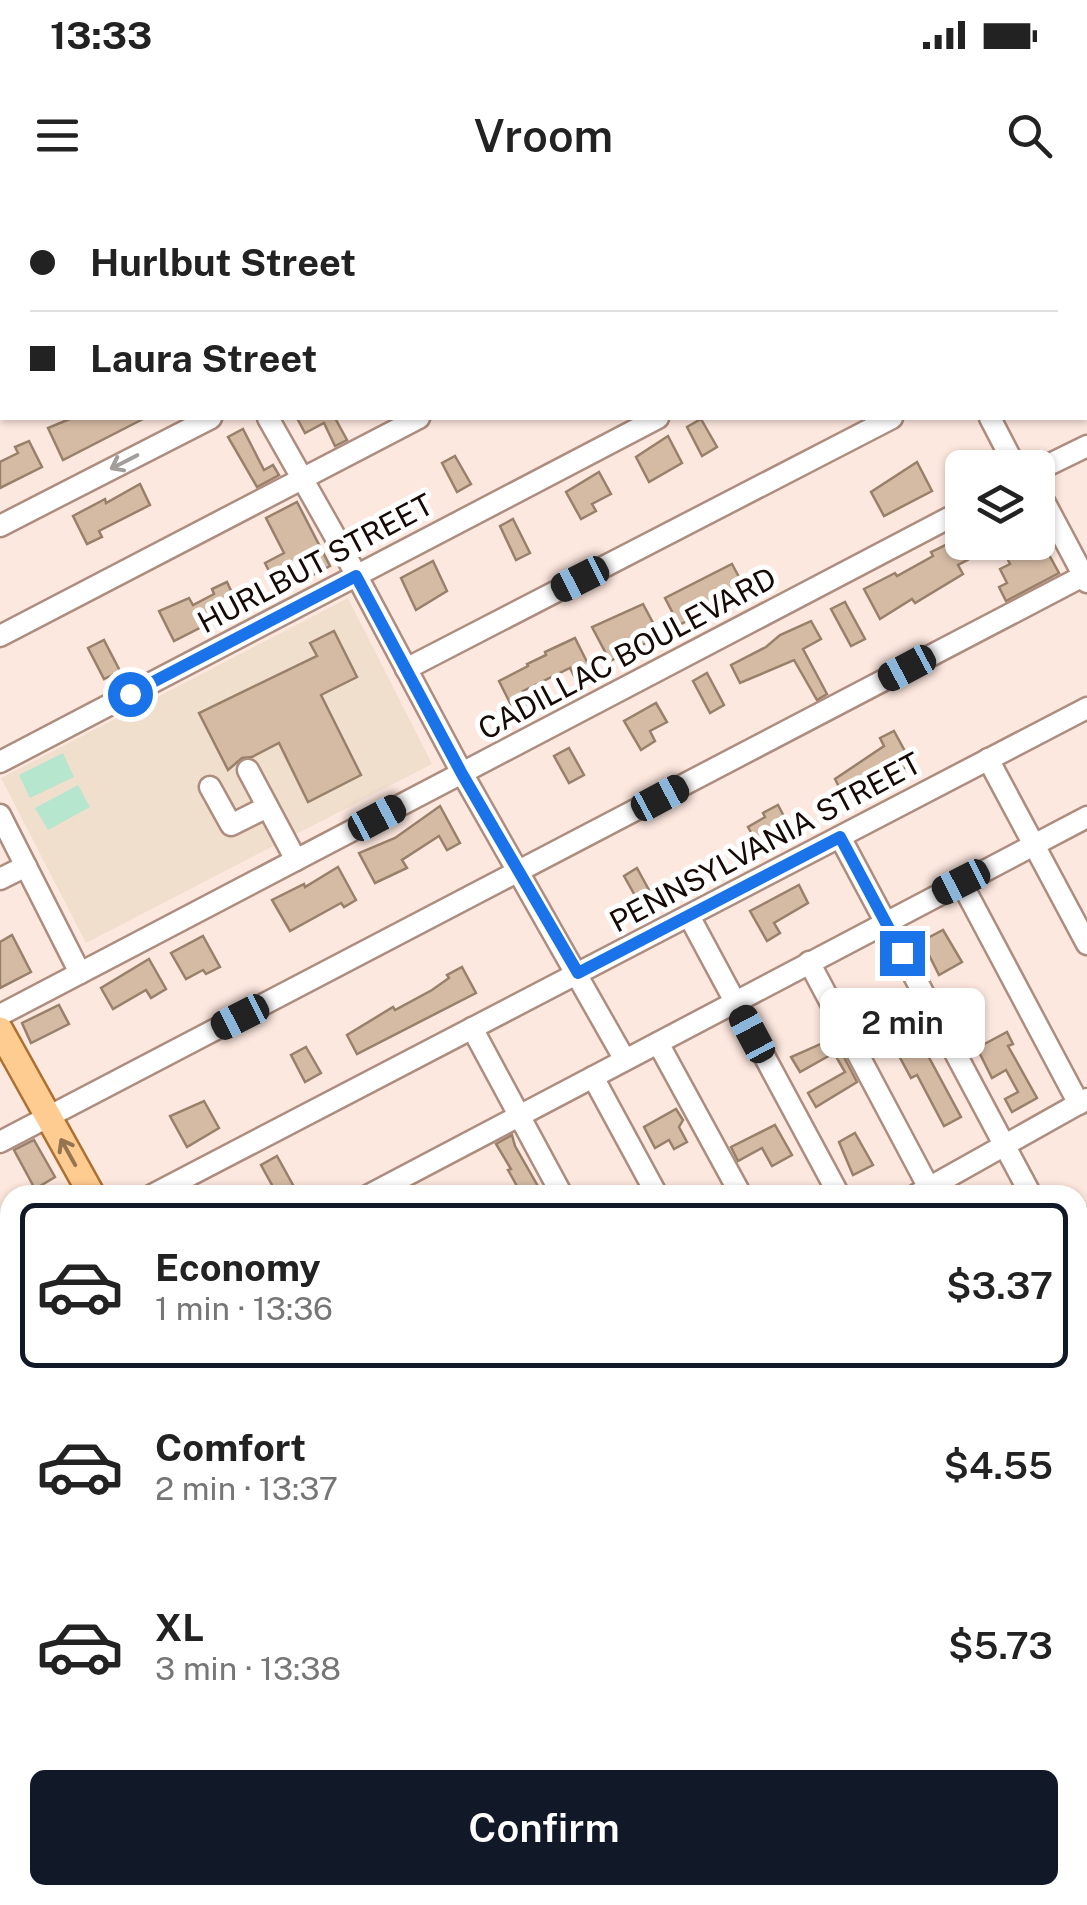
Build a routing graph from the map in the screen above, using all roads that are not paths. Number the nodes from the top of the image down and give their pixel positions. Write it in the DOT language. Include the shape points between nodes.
graph roads {
  1 [pos="207,420"];
  2 [pos="269,420"];
  3 [pos="415,420"];
  4 [pos="654,420"];
  5 [pos="888,420"];
  6 [pos="991,420"];
  7 [pos="1087,446"];
  8 [pos="1007,450"];
  9 [pos="1055,462"];
  10 [pos="302,478"];
  11 [pos="945,519"];
  12 [pos="1055,521"];
  13 [pos="0,526"];
  14 [pos="356,576"];
  15 [pos="1086,578"];
  16 [pos="0,636"];
  17 [pos="406,669"];
  18 [pos="1087,708"];
  19 [pos="988,759"];
  20 [pos="0,762"];
  21 [pos="248,770"];
  22 [pos="462,774"];
  23 [pos="210,786"];
  24 [pos="268,807"];
  25 [pos="0,815"];
  26 [pos="1087,817"];
  27 [pos="840,837"];
  28 [pos="1034,845"];
  29 [pos="296,860"];
  30 [pos="26,866"];
  31 [pos="519,872"];
  32 [pos="0,879"];
  33 [pos="961,882"];
  34 [pos="689,916"];
  35 [pos="885,921"];
  36 [pos="1087,944"];
  37 [pos="809,962"];
  38 [pos="80,973"];
  39 [pos="578,973"];
  40 [pos="734,1001"];
  41 [pos="0,1015"];
  42 [pos="472,1028"];
  43 [pos="0,1030"];
  44 [pos="658,1043"];
  45 [pos="625,1060"];
  46 [pos="594,1077"];
  47 [pos="1083,1102"];
  48 [pos="519,1116"];
  49 [pos="48,1117"];
  50 [pos="0,1142"];
  51 [pos="1004,1145"];
  52 [pos="86,1185"];
  53 [pos="171,1185"];
  54 [pos="389,1185"];
  55 [pos="557,1185"];
  56 [pos="652,1185"];
  57 [pos="735,1185"];
  58 [pos="833,1185"];
  59 [pos="934,1185"];
  60 [pos="942,1185"];
  61 [pos="1026,1185"];
  1 -- 13 [label="street, one-way"];
  2 -- 10 [label="street"];
  3 -- 10 [label="street"];
  4 -- 14 [label="street, HURLBUT STREET"];
  5 -- 17 [label="street"];
  6 -- 8 [label="street"];
  7 -- 9 [label="street"];
  10 -- 14 [label="street"];
  10 -- 16 [label="street"];
  11 -- 22 [label="street, CADILLAC BOULEVARD"];
  12 -- 15 [label="street"];
  14 -- 17 [label="street"];
  14 -- 20 [label="street, HURLBUT STREET"];
  15 -- 31 [label="street"];
  17 -- 22 [label="street"];
  18 -- 19 [label="street, PENNSYLVANIA STREET"];
  19 -- 27 [label="street, PENNSYLVANIA STREET"];
  19 -- 28 [label="street"];
  21 -- 24 [label="street"];
  22 -- 29 [label="street, CADILLAC BOULEVARD"];
  22 -- 31 [label="street"];
  23 -- 24 [label="street" via="231,824"];
  24 -- 29 [label="street"];
  25 -- 30 [label="street"];
  26 -- 28 [label="street"];
  27 -- 34 [label="street, PENNSYLVANIA STREET"];
  27 -- 35 [label="street"];
  28 -- 33 [label="street"];
  28 -- 36 [label="street"];
  29 -- 38 [label="street, CADILLAC BOULEVARD"];
  30 -- 32 [label="street"];
  30 -- 38 [label="street"];
  31 -- 39 [label="street"];
  31 -- 49 [label="street"];
  33 -- 35 [label="street"];
  33 -- 47 [label="street"];
  34 -- 39 [label="street, PENNSYLVANIA STREET"];
  34 -- 40 [label="street"];
  35 -- 37 [label="street"];
  35 -- 51 [label="street"];
  37 -- 40 [label="street"];
  37 -- 59 [label="street"];
  38 -- 41 [label="street, CADILLAC BOULEVARD"];
  39 -- 42 [label="street, PENNSYLVANIA STREET"];
  39 -- 45 [label="street"];
  40 -- 44 [label="street"];
  40 -- 58 [label="street"];
  42 -- 48 [label="street"];
  42 -- 53 [label="street, PENNSYLVANIA STREET"];
  43 -- 49 [label="main road"];
  44 -- 45 [label="street"];
  44 -- 57 [label="street"];
  45 -- 46 [label="street"];
  46 -- 48 [label="street"];
  46 -- 56 [label="street"];
  47 -- 51 [label="street"];
  48 -- 54 [label="street"];
  48 -- 55 [label="street"];
  49 -- 50 [label="street"];
  52 -- 49 [label="main road, one-way"];
  51 -- 60 [label="street"];
  51 -- 61 [label="street"];
}
